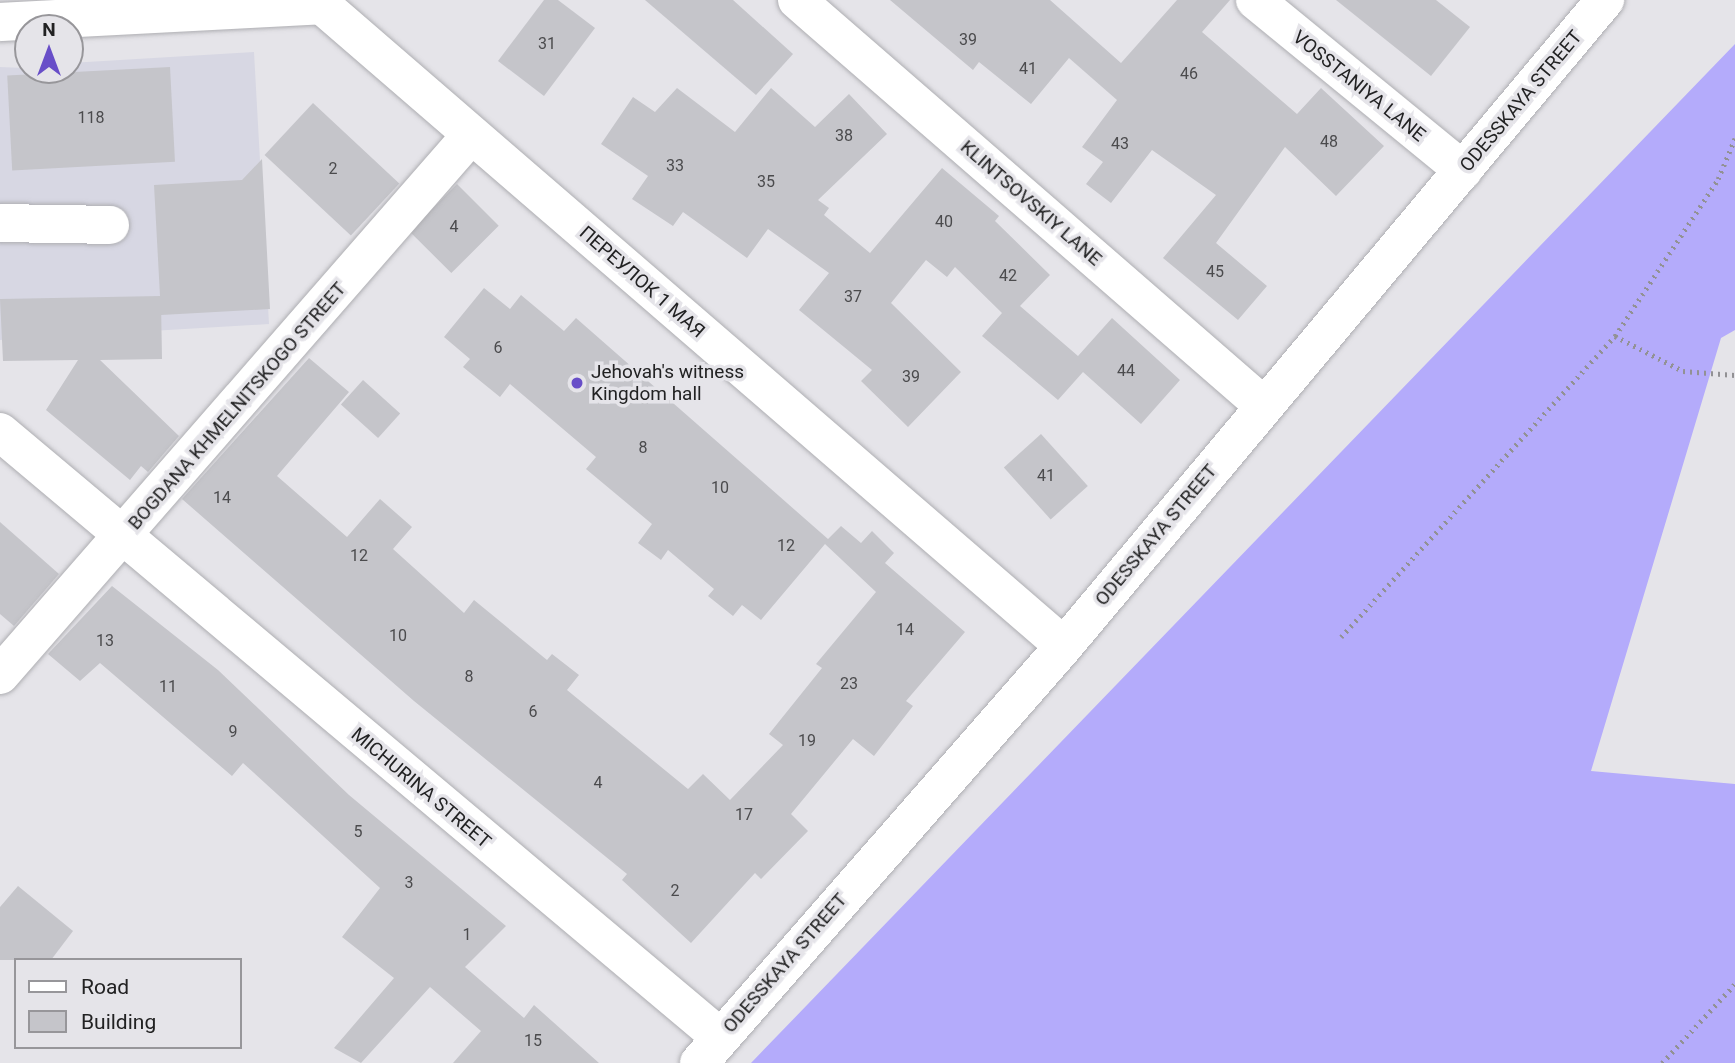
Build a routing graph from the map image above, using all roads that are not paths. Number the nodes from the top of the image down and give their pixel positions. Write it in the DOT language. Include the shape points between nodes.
graph roads {
  1 [pos="797,0"];
  2 [pos="1255,0"];
  3 [pos="1605,0"];
  4 [pos="319,3"];
  5 [pos="0,22"];
  6 [pos="471,135"];
  7 [pos="1464,170"];
  8 [pos="0,223"];
  9 [pos="110,225"];
  10 [pos="1264,406"];
  11 [pos="0,432"];
  12 [pos="122,540"];
  13 [pos="1064,646"];
  14 [pos="0,675"];
  15 [pos="709,1050"];
  1 -- 10 [label="street, KLINTSOVSKIY LANE"];
  2 -- 7 [label="street, VOSSTANIYA LANE"];
  3 -- 7 [label="street, ODESSKAYA STREET"];
  4 -- 5 [label="street"];
  4 -- 6 [label="street, ПЕРЕУЛОК 1 МАЯ"];
  6 -- 12 [label="street, BOGDANA KHMELNITSKOGO STREET"];
  6 -- 13 [label="street, ПЕРЕУЛОК 1 МАЯ"];
  7 -- 10 [label="street, ODESSKAYA STREET"];
  8 -- 9 [label="street"];
  10 -- 13 [label="street, ODESSKAYA STREET"];
  11 -- 12 [label="street, MICHURINA STREET"];
  12 -- 14 [label="street, BOGDANA KHMELNITSKOGO STREET"];
  12 -- 15 [label="street, MICHURINA STREET"];
  13 -- 15 [label="street, ODESSKAYA STREET"];
}
